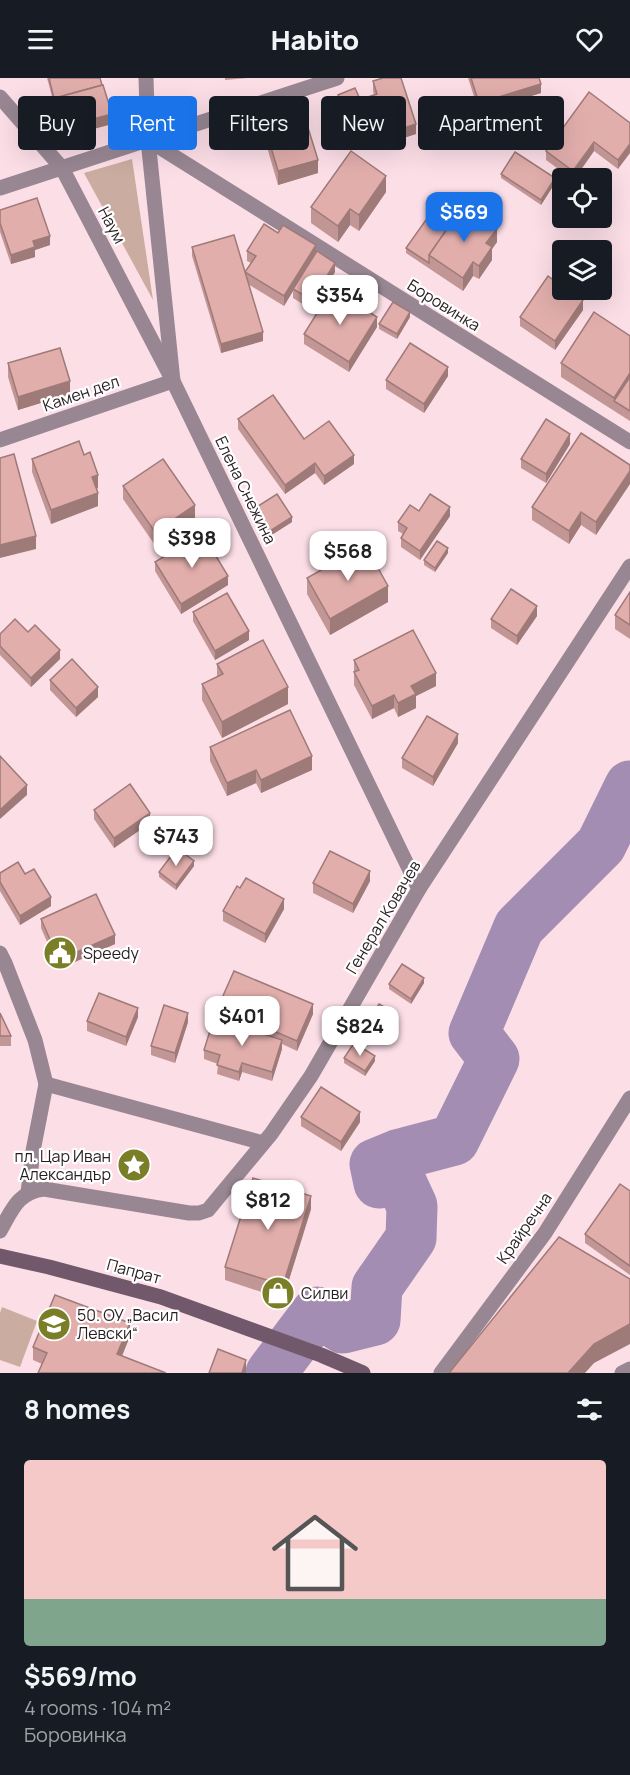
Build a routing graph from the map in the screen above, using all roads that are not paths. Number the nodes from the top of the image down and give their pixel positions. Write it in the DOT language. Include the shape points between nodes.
graph roads {
  1 [pos="146,78"];
  2 [pos="337,78"];
  3 [pos="147,96"];
  4 [pos="0,98"];
  5 [pos="197,124"];
  6 [pos="117,150"];
  7 [pos="149,150"];
  8 [pos="164,150"];
  9 [pos="62,168"];
  10 [pos="0,188"];
  11 [pos="173,381"];
  12 [pos="0,440"];
  13 [pos="630,442"];
  14 [pos="630,566"];
  15 [pos="419,890"];
  16 [pos="0,953"];
  17 [pos="46,1084"];
  18 [pos="630,1098"];
  19 [pos="263,1143"];
  20 [pos="28,1193"];
  21 [pos="0,1231"];
  22 [pos="0,1256"];
  23 [pos="630,1369"];
  24 [pos="355,1371"];
  25 [pos="441,1373"];
  26 [pos="622,1373"];
  1 -- 3 [label="street, Елена Снежина"];
  2 -- 5 [label="street"];
  4 -- 9 [label="street, Наум"];
  6 -- 9 [label="street"];
  7 -- 11 [label="street, Елена Снежина"];
  8 -- 13 [label="street, Боровинка"];
  9 -- 10 [label="street"];
  9 -- 11 [label="street, Наум"];
  11 -- 12 [label="street, Камен дел"];
  11 -- 15 [label="street, Елена Снежина"];
  14 -- 15 [label="street, Генерал Ковачев"];
  15 -- 19 [label="street, Генерал Ковачев" via="311,1076"];
  16 -- 17 [label="street" via="35,1040"];
  17 -- 19 [label="street"];
  17 -- 20 [label="street"];
  18 -- 25 [label="street, Крайречна" via="545,1233"];
  19 -- 20 [label="street, Генерал Ковачев" via="208,1210 200,1213 44,1189"];
  20 -- 21 [label="street" via="15,1205"];
  22 -- 24 [label="main road, Папрат" via="161,1297 321,1354"];
  23 -- 26 [label="street"];
}
